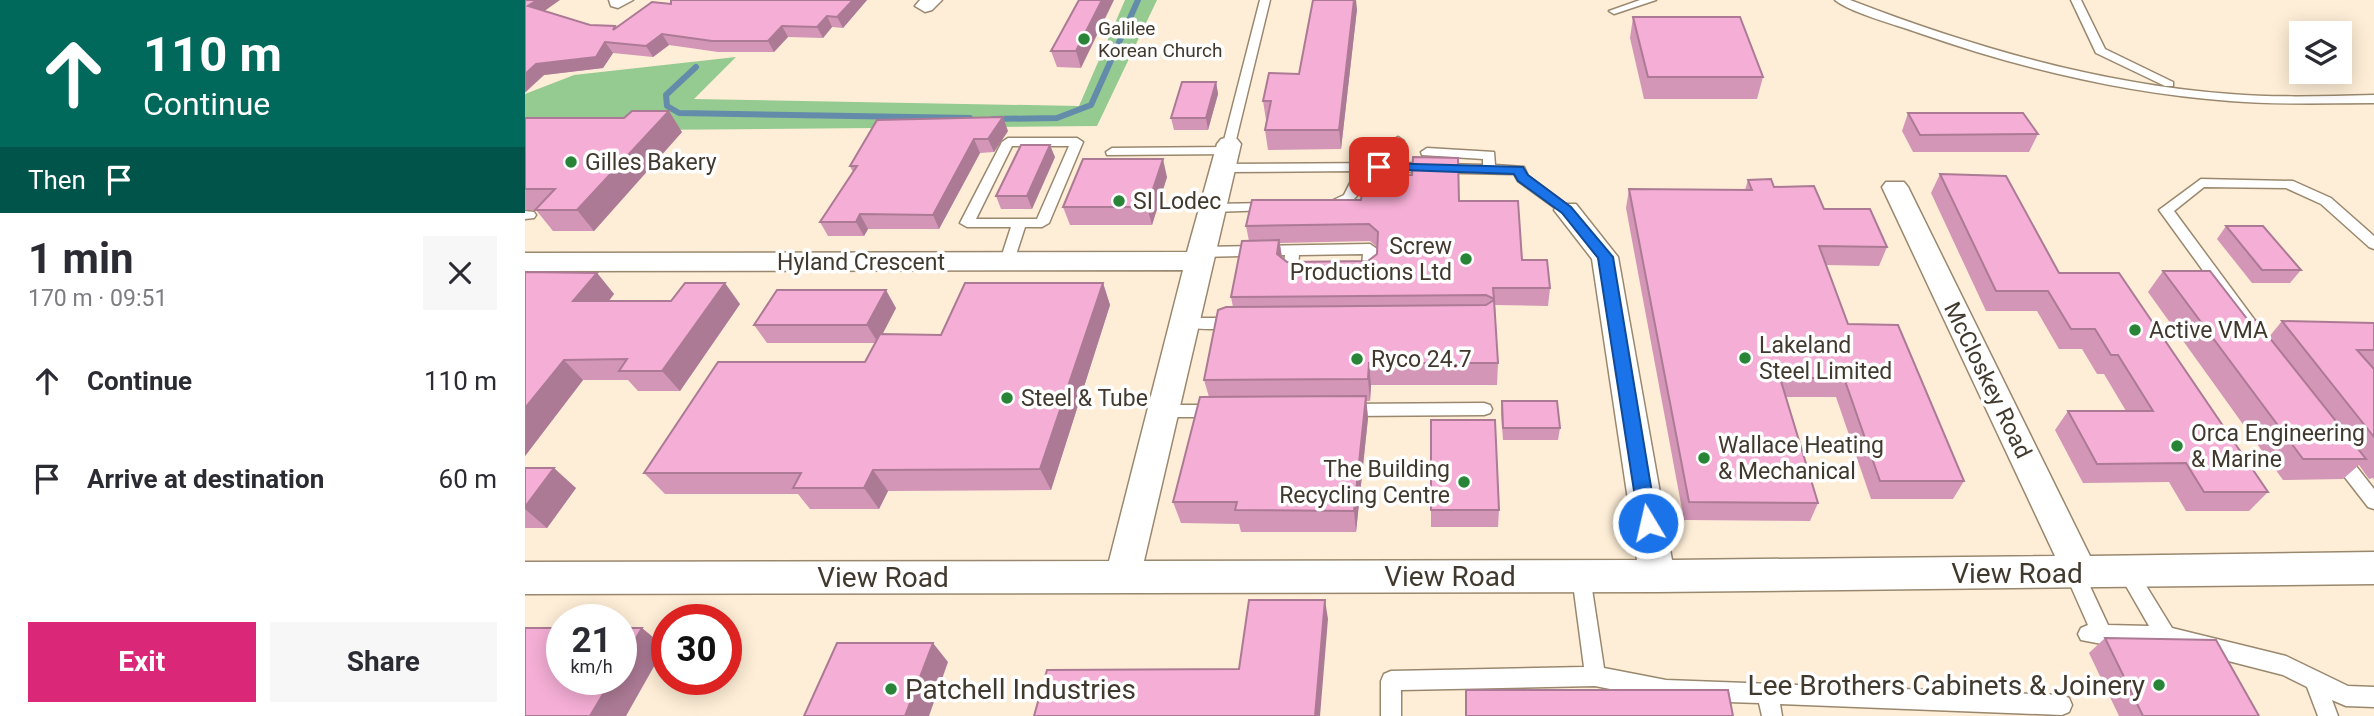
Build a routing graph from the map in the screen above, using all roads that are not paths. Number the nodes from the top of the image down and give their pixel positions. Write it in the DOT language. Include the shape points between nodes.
graph roads {
  1 [pos="1265,0"];
  2 [pos="1651,0"];
  3 [pos="1840,0"];
  4 [pos="2076,0"];
  5 [pos="1614,11"];
  6 [pos="2184,91"];
  7 [pos="2374,99"];
  8 [pos="1398,141"];
  9 [pos="1111,152"];
  10 [pos="1427,152"];
  11 [pos="1227,154"];
  12 [pos="1364,167"];
  13 [pos="1395,167"];
  14 [pos="1489,169"];
  15 [pos="1895,187"];
  16 [pos="1280,206"];
  17 [pos="1308,206"];
  18 [pos="1212,208"];
  19 [pos="1567,210"];
  20 [pos="1020,223"];
  21 [pos="2374,244"];
  22 [pos="1293,250"];
  23 [pos="1199,257"];
  24 [pos="1007,261"];
  25 [pos="525,262"];
  26 [pos="1343,271"];
  27 [pos="1317,272"];
  28 [pos="1186,323"];
  29 [pos="1254,323"];
  30 [pos="2255,347"];
  31 [pos="1484,409"];
  32 [pos="1233,410"];
  33 [pos="1331,410"];
  34 [pos="1164,411"];
  35 [pos="2332,447"];
  36 [pos="2374,502"];
  37 [pos="2374,568"];
  38 [pos="2127,572"];
  39 [pos="2078,573"];
  40 [pos="1123,576"];
  41 [pos="1581,576"];
  42 [pos="1657,576"];
  43 [pos="525,578"];
  44 [pos="2166,636"];
  45 [pos="1595,676"];
  46 [pos="2315,681"];
  47 [pos="1767,694"];
  48 [pos="2374,697"];
  49 [pos="2062,705"];
  50 [pos="1391,716"];
  51 [pos="1772,716"];
  52 [pos="2328,716"];
  1 -- 11 [label="lane"];
  2 -- 5 [label="lane"];
  3 -- 6 [label="lane" via="1967,45 2106,80"];
  4 -- 6 [label="lane" via="2100,51"];
  6 -- 7 [label="lane" via="2231,98"];
  8 -- 13 [label="lane"];
  9 -- 11 [label="lane"];
  10 -- 14 [label="lane" via="1489,155"];
  11 -- 12 [label="lane"];
  11 -- 18 [label="street"];
  12 -- 13 [label="lane"];
  12 -- 17 [label="lane" via="1354,194 1345,203"];
  13 -- 14 [label="lane"];
  14 -- 19 [label="lane" via="1519,170 1523,178"];
  15 -- 39 [label="street, McCloskey Road"];
  16 -- 18 [label="lane"];
  18 -- 23 [label="street"];
  19 -- 42 [label="street" via="1605,257"];
  20 -- 20 [label="lane" via="1042,223 1076,142 1008,142 967,223"];
  20 -- 24 [label="lane"];
  21 -- 30 [label="lane" via="2326,201 2288,184 2201,183 2167,210 2254,328"];
  22 -- 23 [label="lane"];
  22 -- 26 [label="lane" via="1370,249 1370,271"];
  22 -- 27 [label="lane" via="1290,272"];
  23 -- 24 [label="street, Hyland Crescent"];
  23 -- 28 [label="street"];
  24 -- 25 [label="street, Hyland Crescent"];
  28 -- 29 [label="lane"];
  28 -- 34 [label="street"];
  31 -- 33 [label="lane"];
  32 -- 34 [label="lane"];
  34 -- 40 [label="street"];
  35 -- 36 [label="lane"];
  37 -- 38 [label="street, View Road"];
  38 -- 39 [label="street, View Road"];
  38 -- 44 [label="lane"];
  39 -- 42 [label="street, View Road"];
  39 -- 44 [label="lane" via="2095,634"];
  40 -- 41 [label="street, View Road"];
  40 -- 43 [label="street, View Road"];
  41 -- 42 [label="street, View Road"];
  41 -- 45 [label="lane"];
  44 -- 46 [label="lane" via="2286,666"];
  45 -- 47 [label="lane" via="1667,690"];
  45 -- 50 [label="lane" via="1391,681"];
  46 -- 48 [label="lane" via="2346,696"];
  46 -- 52 [label="lane"];
  47 -- 49 [label="lane"];
  47 -- 51 [label="lane"];
}
